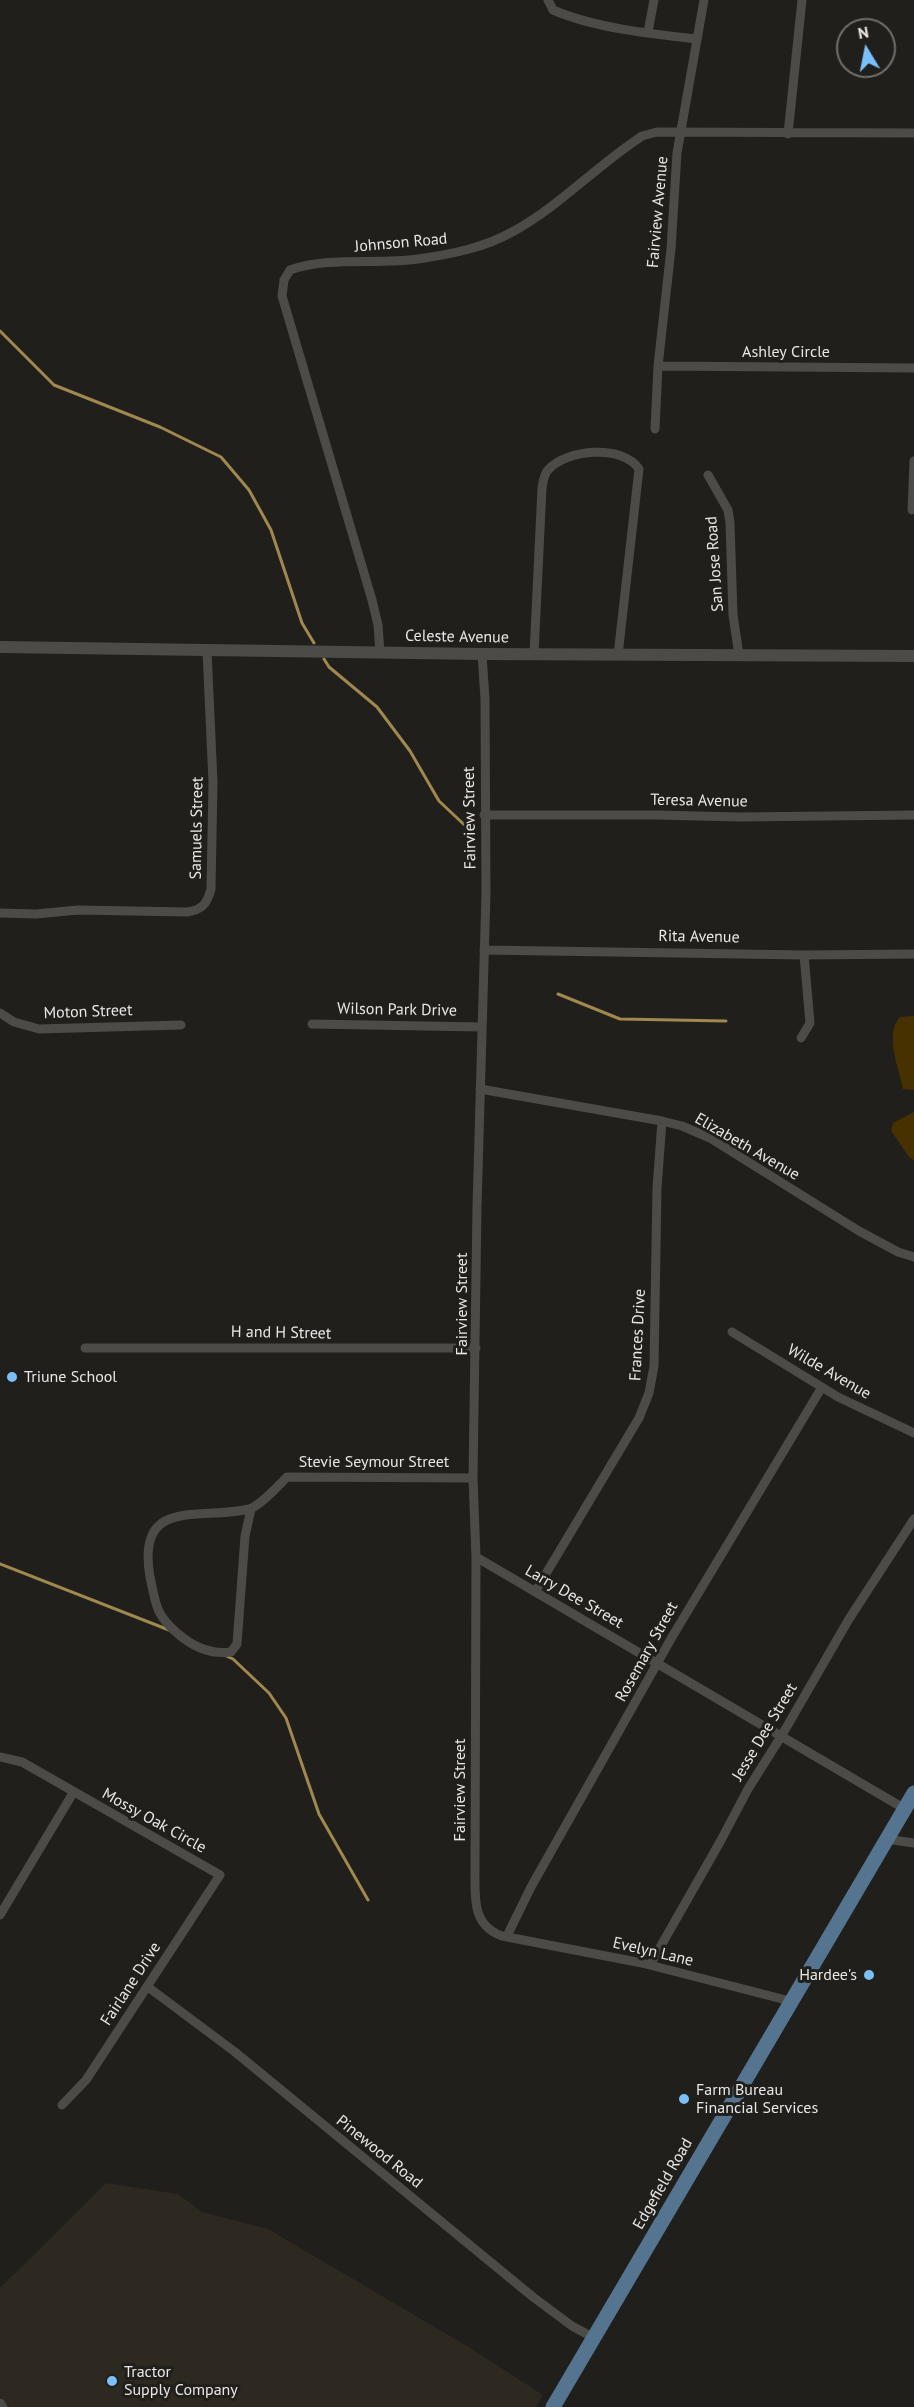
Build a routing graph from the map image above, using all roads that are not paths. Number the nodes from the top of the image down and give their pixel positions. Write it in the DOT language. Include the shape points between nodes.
graph roads {
  1 [pos="548,0"];
  2 [pos="654,0"];
  3 [pos="704,0"];
  4 [pos="802,0"];
  5 [pos="648,32"];
  6 [pos="696,39"];
  7 [pos="681,132"];
  8 [pos="914,133"];
  9 [pos="788,134"];
  10 [pos="658,366"];
  11 [pos="914,368"];
  12 [pos="655,429"];
  13 [pos="914,461"];
  14 [pos="914,467"];
  15 [pos="708,475"];
  16 [pos="912,510"];
  17 [pos="0,647"];
  18 [pos="207,651"];
  19 [pos="380,652"];
  20 [pos="482,654"];
  21 [pos="534,654"];
  22 [pos="618,654"];
  23 [pos="739,655"];
  24 [pos="914,656"];
  25 [pos="484,815"];
  26 [pos="914,815"];
  27 [pos="0,913"];
  28 [pos="484,950"];
  29 [pos="914,954"];
  30 [pos="804,955"];
  31 [pos="0,1013"];
  32 [pos="312,1024"];
  33 [pos="181,1025"];
  34 [pos="482,1027"];
  35 [pos="801,1038"];
  36 [pos="480,1089"];
  37 [pos="662,1120"];
  38 [pos="914,1257"];
  39 [pos="732,1332"];
  40 [pos="85,1348"];
  41 [pos="476,1348"];
  42 [pos="822,1387"];
  43 [pos="914,1433"];
  44 [pos="473,1478"];
  45 [pos="251,1509"];
  46 [pos="914,1519"];
  47 [pos="476,1557"];
  48 [pos="535,1592"];
  49 [pos="657,1663"];
  50 [pos="782,1735"];
  51 [pos="0,1756"];
  52 [pos="73,1792"];
  53 [pos="914,1793"];
  54 [pos="905,1809"];
  55 [pos="886,1839"];
  56 [pos="914,1843"];
  57 [pos="220,1875"];
  58 [pos="0,1915"];
  59 [pos="507,1936"];
  60 [pos="650,1965"];
  61 [pos="148,1987"];
  62 [pos="790,2001"];
  63 [pos="62,2105"];
  64 [pos="594,2338"];
  65 [pos="0,2403"];
  66 [pos="3,2407"];
  67 [pos="553,2407"];
  1 -- 5 [label="street" via="553,10 562,14"];
  2 -- 5 [label="street"];
  3 -- 6 [label="street, Fairview Avenue"];
  4 -- 9 [label="street"];
  5 -- 6 [label="street"];
  6 -- 7 [label="street, Fairview Avenue"];
  7 -- 9 [label="street, Johnson Road"];
  7 -- 10 [label="street, Fairview Avenue"];
  7 -- 19 [label="street, Johnson Road" via="642,136 523,225 489,243 449,255 312,265 287,274 282,296 372,600"];
  8 -- 9 [label="street, Johnson Road"];
  10 -- 11 [label="street, Ashley Circle"];
  10 -- 12 [label="street, Fairview Avenue"];
  13 -- 14 [label="street"];
  14 -- 16 [label="street"];
  15 -- 23 [label="street, San Jose Road" via="728,510"];
  17 -- 18 [label="street, Celeste Avenue"];
  18 -- 19 [label="street, Celeste Avenue"];
  18 -- 27 [label="street, Samuels Street" via="213,782 211,889 207,903 199,910 186,912"];
  19 -- 20 [label="street, Celeste Avenue"];
  20 -- 21 [label="street, Celeste Avenue"];
  20 -- 25 [label="street, Fairview Street"];
  21 -- 22 [label="street, Celeste Avenue"];
  21 -- 22 [label="street" via="546,471 568,456 585,452 618,455 639,468"];
  22 -- 23 [label="street, Celeste Avenue"];
  23 -- 24 [label="street, Celeste Avenue"];
  25 -- 26 [label="street, Teresa Avenue"];
  25 -- 28 [label="street, Fairview Street"];
  28 -- 30 [label="street, Rita Avenue"];
  28 -- 34 [label="street, Fairview Street"];
  29 -- 30 [label="street, Rita Avenue"];
  30 -- 35 [label="street" via="810,1023"];
  31 -- 33 [label="street, Moton Street" via="14,1022 39,1029"];
  32 -- 34 [label="street, Wilson Park Drive"];
  34 -- 36 [label="street, Fairview Street"];
  36 -- 37 [label="street, Elizabeth Avenue"];
  36 -- 41 [label="street, Fairview Street"];
  37 -- 38 [label="street, Elizabeth Avenue" via="710,1138 859,1232"];
  37 -- 48 [label="street, Frances Drive" via="654,1366 649,1393 639,1418"];
  39 -- 42 [label="street, Wilde Avenue"];
  40 -- 41 [label="street, H and H Street"];
  41 -- 44 [label="street, Fairview Street"];
  42 -- 43 [label="street, Wilde Avenue"];
  42 -- 49 [label="street, Rosemary Street"];
  44 -- 45 [label="street, Stevie Seymour Street" via="287,1477"];
  44 -- 47 [label="street, Fairview Street"];
  45 -- 45 [label="street" via="178,1516 157,1526 151,1536 148,1563 155,1603 163,1621 191,1645 220,1653 231,1652 237,1644 245,1536"];
  46 -- 50 [label="street, Jesse Dee Street" via="849,1619"];
  47 -- 48 [label="street, Larry Dee Street"];
  47 -- 59 [label="street, Fairview Street" via="476,1906 484,1925"];
  48 -- 49 [label="street, Larry Dee Street"];
  49 -- 50 [label="street, Larry Dee Street"];
  49 -- 59 [label="street, Rosemary Street"];
  50 -- 54 [label="street, Larry Dee Street"];
  50 -- 60 [label="street, Jesse Dee Street"];
  51 -- 52 [label="street, Mossy Oak Circle" via="22,1762"];
  52 -- 57 [label="street, Mossy Oak Circle"];
  52 -- 58 [label="street"];
  53 -- 54 [label="main road, Edgefield Road"];
  54 -- 55 [label="main road, Edgefield Road"];
  55 -- 56 [label="street"];
  55 -- 62 [label="main road, Edgefield Road"];
  57 -- 61 [label="street, Fairlane Drive"];
  59 -- 60 [label="street, Evelyn Lane"];
  60 -- 62 [label="street, Evelyn Lane"];
  61 -- 63 [label="street, Fairlane Drive" via="86,2080"];
  61 -- 64 [label="street, Pinewood Road" via="235,2052 533,2297"];
  62 -- 64 [label="main road, Edgefield Road"];
  64 -- 67 [label="main road, Edgefield Road"];
  65 -- 66 [label="street"];
}
